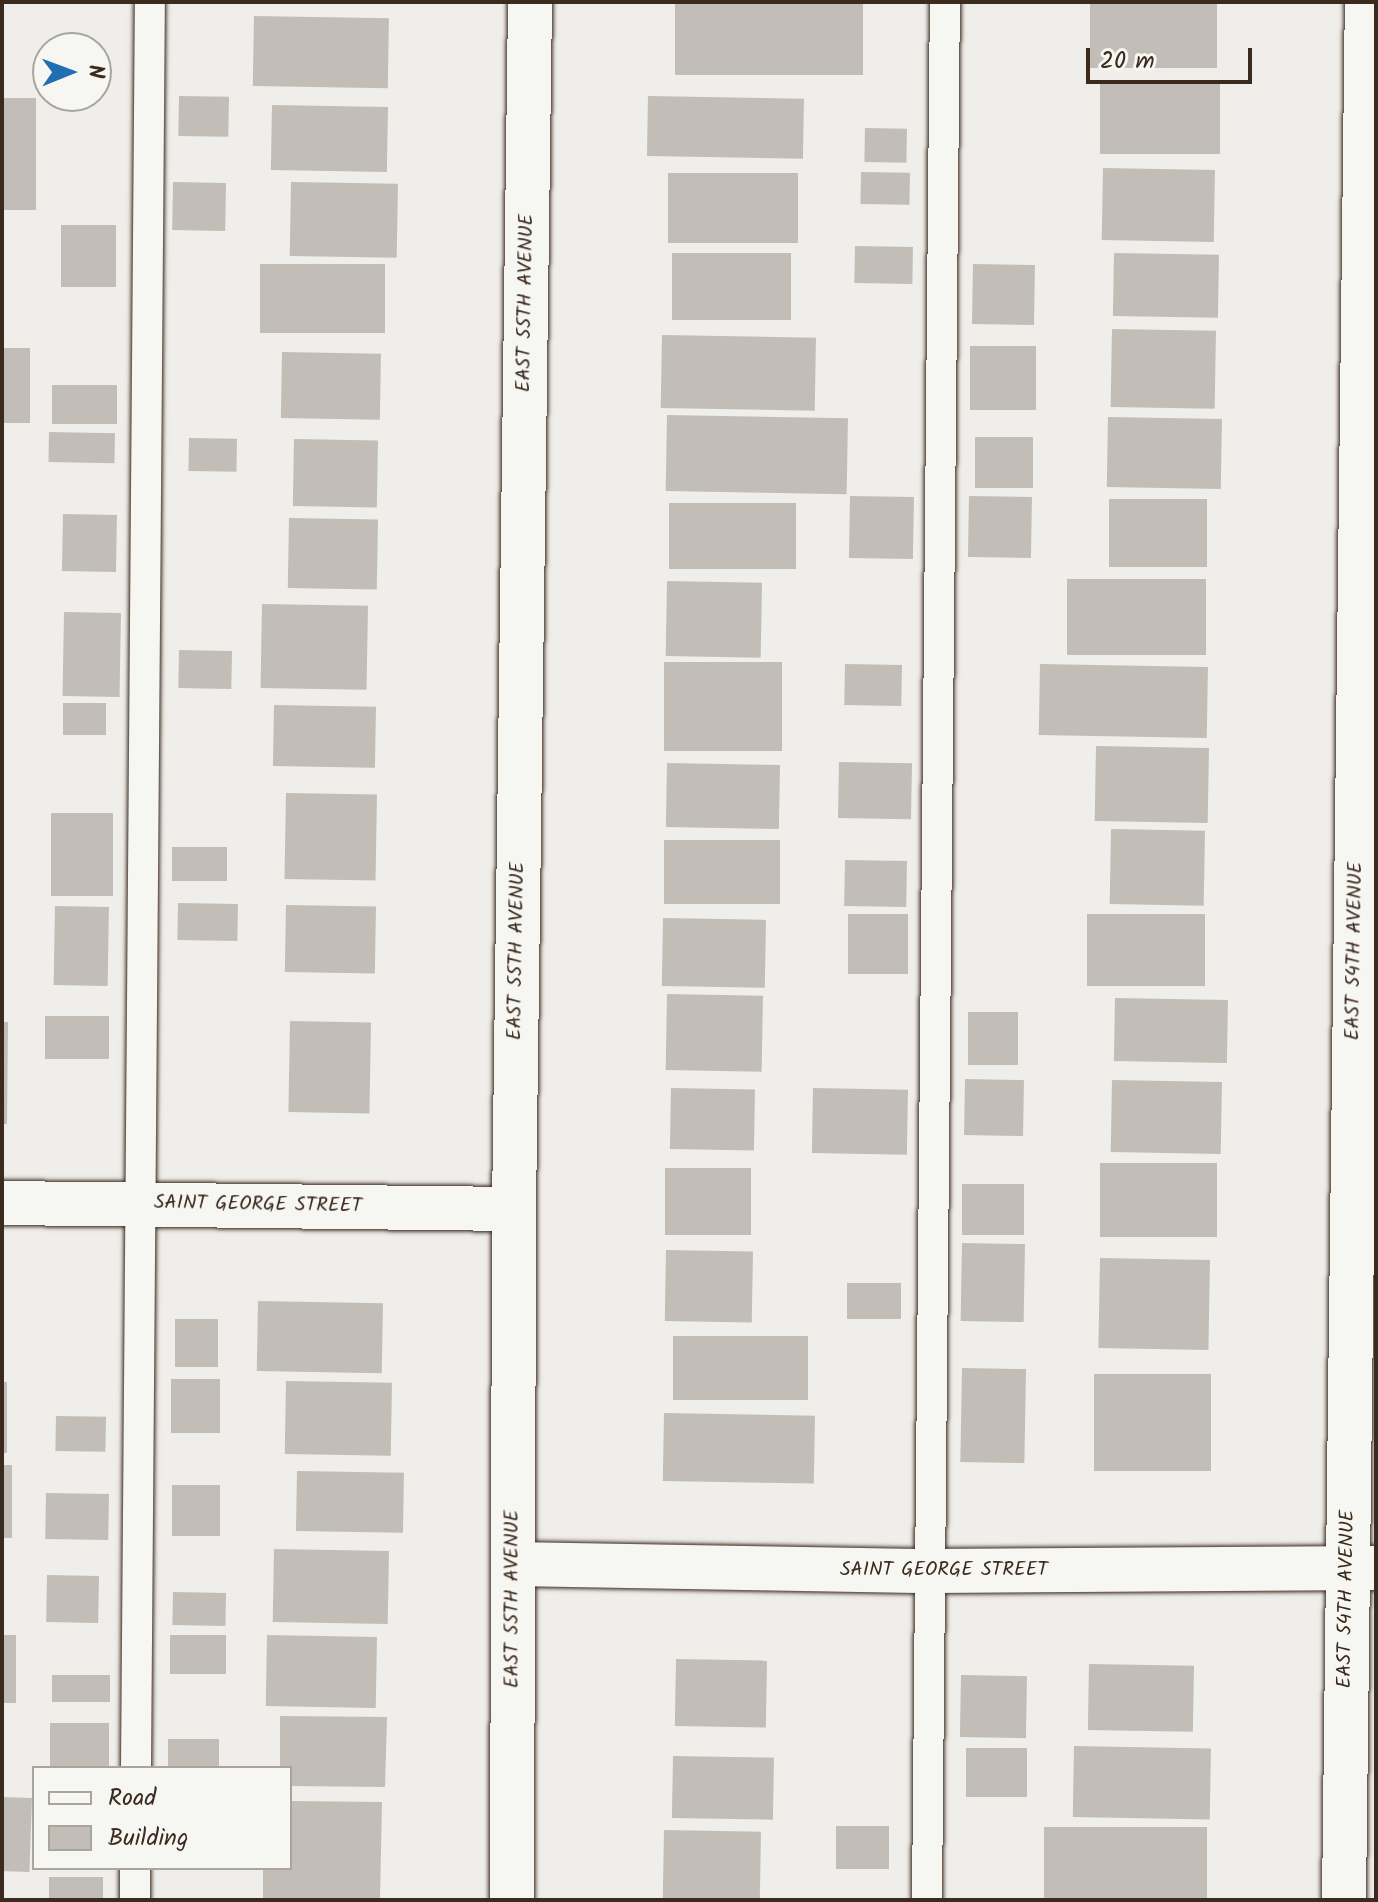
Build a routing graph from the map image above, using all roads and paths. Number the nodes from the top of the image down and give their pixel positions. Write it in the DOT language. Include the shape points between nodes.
graph roads {
  1 [pos="150,2"];
  2 [pos="530,2"];
  3 [pos="945,2"];
  4 [pos="1367,2"];
  5 [pos="2,1203"];
  6 [pos="142,1203"];
  7 [pos="514,1209"];
  8 [pos="513,1564"];
  9 [pos="1361,1568"];
  10 [pos="932,1571"];
  11 [pos="136,1766"];
  12 [pos="135,1870"];
  13 [pos="135,1900"];
  14 [pos="512,1900"];
  15 [pos="927,1900"];
  16 [pos="1344,1900"];
  1 -- 6 [label="lane"];
  2 -- 7 [label="street, EAST 55TH AVENUE"];
  3 -- 10 [label="lane"];
  4 -- 9 [label="street, EAST 54TH AVENUE"];
  5 -- 6 [label="street, SAINT GEORGE STREET"];
  6 -- 7 [label="street, SAINT GEORGE STREET"];
  6 -- 11 [label="lane"];
  7 -- 8 [label="street, EAST 55TH AVENUE"];
  8 -- 10 [label="street, SAINT GEORGE STREET"];
  8 -- 14 [label="street, EAST 55TH AVENUE"];
  9 -- 10 [label="street, SAINT GEORGE STREET"];
  9 -- 16 [label="street, EAST 54TH AVENUE"];
  10 -- 15 [label="lane"];
  12 -- 13 [label="lane"];
}
